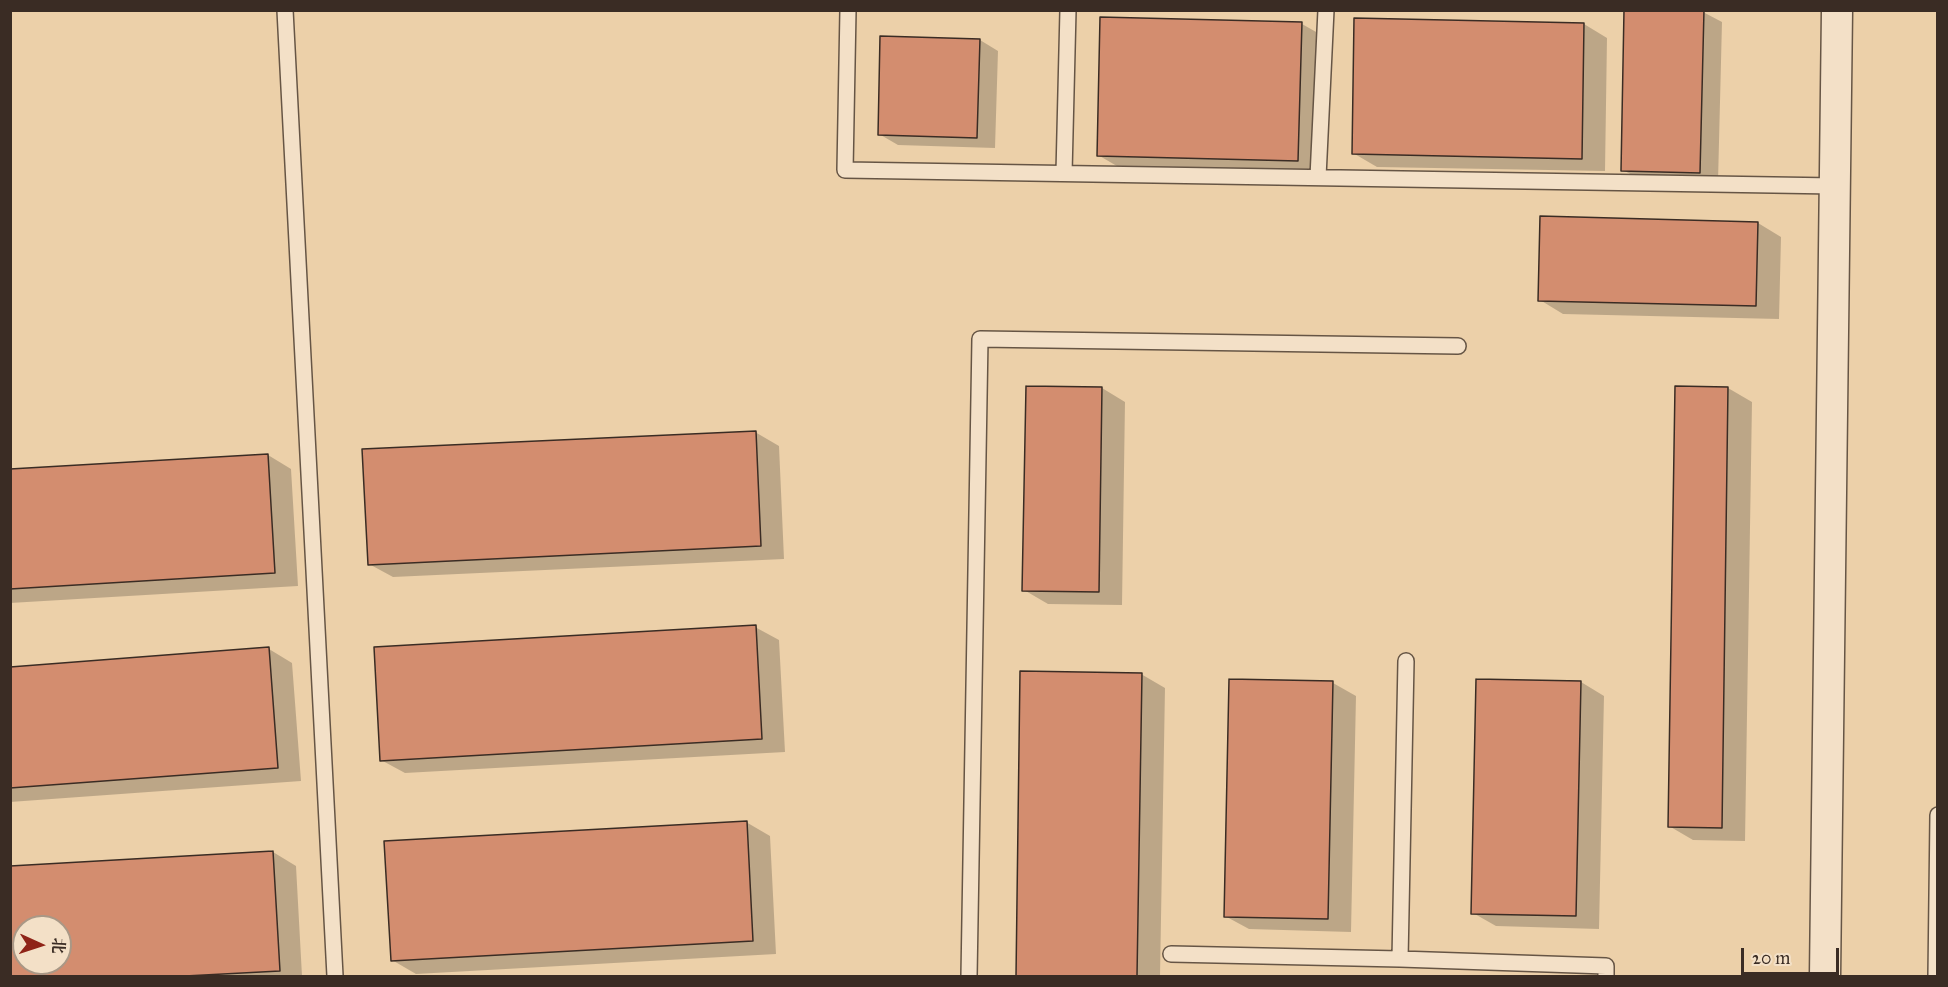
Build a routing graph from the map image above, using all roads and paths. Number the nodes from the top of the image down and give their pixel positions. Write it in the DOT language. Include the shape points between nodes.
graph roads {
  1 [pos="285,10"];
  2 [pos="848,10"];
  3 [pos="1068,10"];
  4 [pos="1326,10"];
  5 [pos="1837,10"];
  6 [pos="1064,174"];
  7 [pos="1318,177"];
  8 [pos="1835,186"];
  9 [pos="1458,346"];
  10 [pos="1406,661"];
  11 [pos="1938,815"];
  12 [pos="1171,954"];
  13 [pos="1400,959"];
  14 [pos="335,976"];
  15 [pos="969,976"];
  16 [pos="1606,976"];
  17 [pos="1825,976"];
  18 [pos="1936,976"];
  1 -- 14 [label="lane"];
  2 -- 6 [label="lane" via="845,170"];
  3 -- 6 [label="lane"];
  4 -- 7 [label="lane"];
  5 -- 8 [label="street"];
  6 -- 7 [label="lane"];
  7 -- 8 [label="lane"];
  8 -- 17 [label="street"];
  9 -- 15 [label="lane" via="980,339"];
  10 -- 13 [label="lane"];
  11 -- 18 [label="lane"];
  12 -- 13 [label="lane"];
  13 -- 16 [label="lane" via="1606,966"];
}
